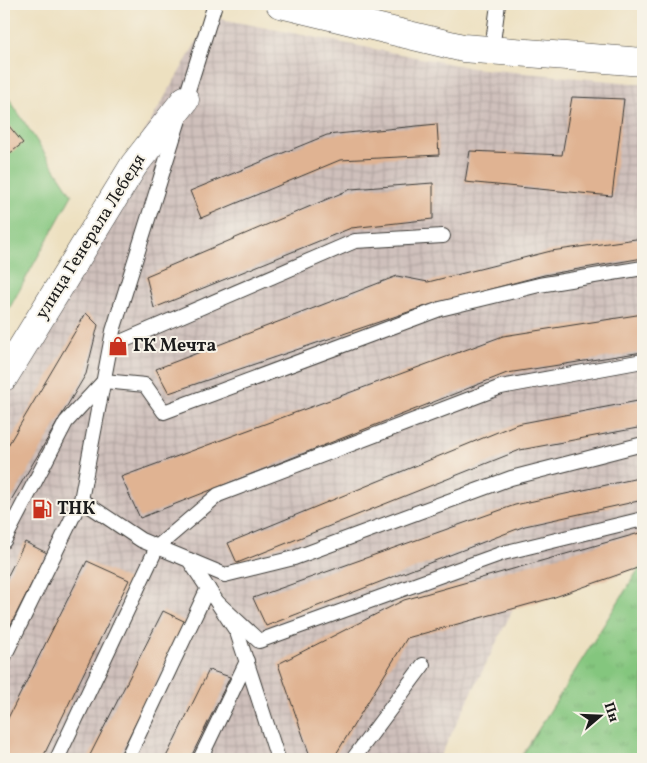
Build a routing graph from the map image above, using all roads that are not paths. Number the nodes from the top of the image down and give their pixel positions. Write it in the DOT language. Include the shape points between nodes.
graph roads {
  1 [pos="215,4"];
  2 [pos="280,4"];
  3 [pos="498,4"];
  4 [pos="492,50"];
  5 [pos="643,62"];
  6 [pos="185,100"];
  7 [pos="443,236"];
  8 [pos="643,268"];
  9 [pos="111,346"];
  10 [pos="643,361"];
  11 [pos="4,377"];
  12 [pos="104,381"];
  13 [pos="643,444"];
  14 [pos="81,500"];
  15 [pos="643,519"];
  16 [pos="4,542"];
  17 [pos="157,547"];
  18 [pos="188,560"];
  19 [pos="208,588"];
  20 [pos="218,603"];
  21 [pos="4,657"];
  22 [pos="247,661"];
  23 [pos="423,665"];
  24 [pos="274,756"];
  25 [pos="57,759"];
  26 [pos="127,759"];
  27 [pos="200,759"];
  28 [pos="352,759"];
  1 -- 6 [label="lane"];
  2 -- 4 [label="street" via="463,48"];
  3 -- 4 [label="lane"];
  4 -- 5 [label="street"];
  6 -- 9 [label="lane"];
  6 -- 11 [label="street, улица Генерала Лебедя" via="134,165"];
  7 -- 9 [label="lane" via="354,241"];
  8 -- 12 [label="lane" via="539,285 440,309 164,412 145,385"];
  9 -- 12 [label="lane"];
  10 -- 17 [label="lane" via="501,387 218,494"];
  12 -- 14 [label="lane"];
  12 -- 16 [label="lane" via="66,422"];
  13 -- 18 [label="lane" via="512,478 294,558 225,575"];
  14 -- 17 [label="lane" via="140,540"];
  14 -- 21 [label="lane"];
  15 -- 20 [label="lane" via="503,553 259,641"];
  17 -- 18 [label="lane"];
  17 -- 25 [label="lane"];
  18 -- 19 [label="lane"];
  19 -- 20 [label="lane"];
  19 -- 26 [label="lane"];
  20 -- 22 [label="lane" via="237,632"];
  22 -- 24 [label="lane"];
  22 -- 27 [label="lane"];
  23 -- 28 [label="lane"];
}
